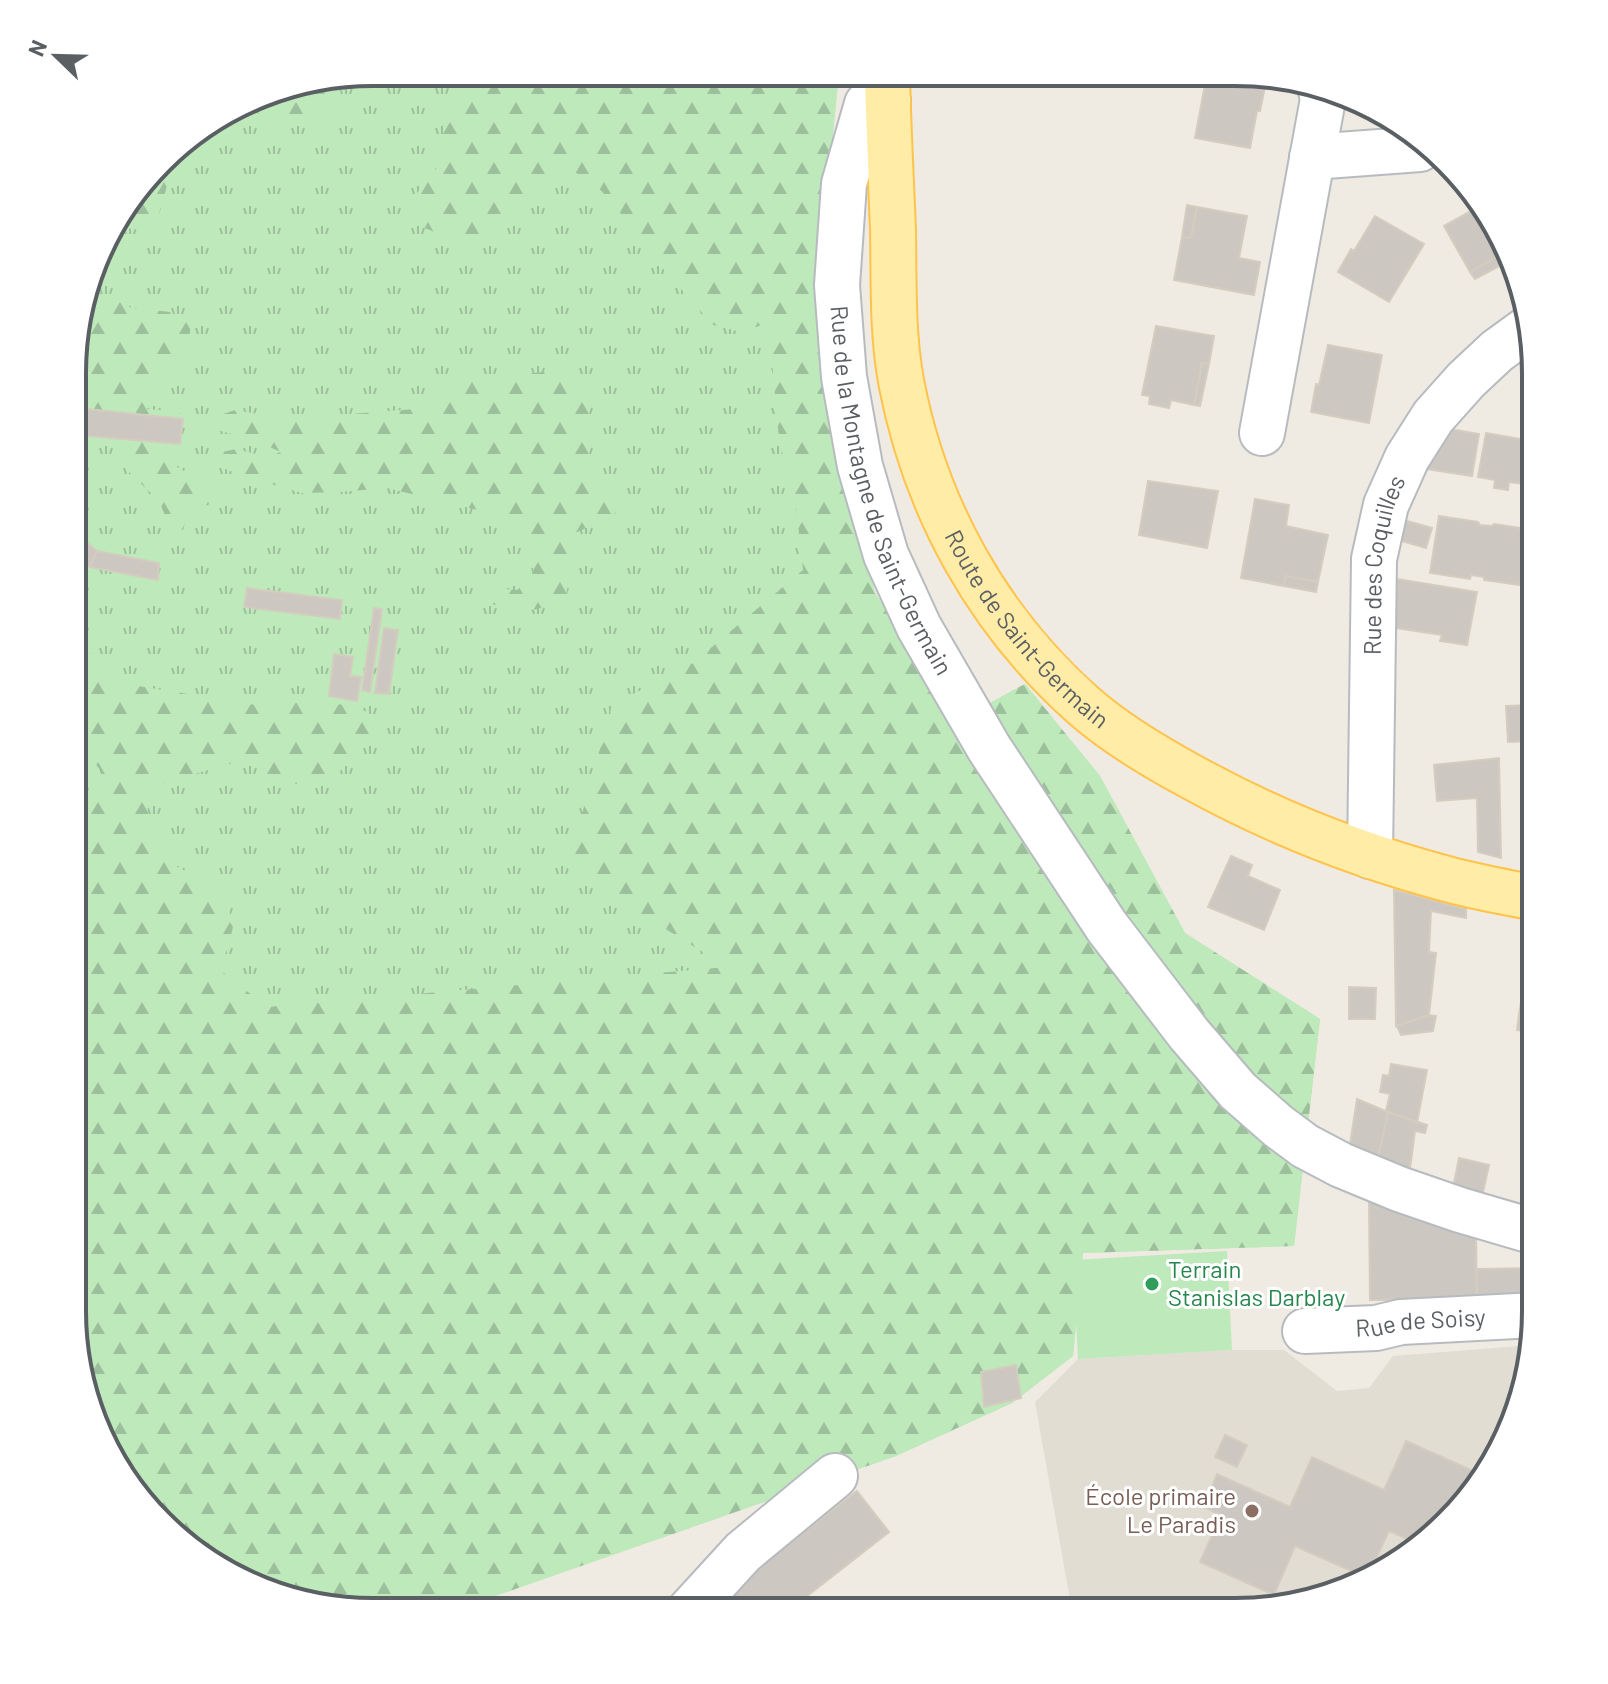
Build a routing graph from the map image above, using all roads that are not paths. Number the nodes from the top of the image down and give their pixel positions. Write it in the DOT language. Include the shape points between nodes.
graph roads {
  1 [pos="888,87"];
  2 [pos="1323,100"];
  3 [pos="1415,149"];
  4 [pos="1312,157"];
  5 [pos="1520,335"];
  6 [pos="1262,433"];
  7 [pos="1370,856"];
  8 [pos="1522,895"];
  9 [pos="1522,1228"];
  10 [pos="1522,1316"];
  11 [pos="1305,1331"];
  12 [pos="835,1476"];
  13 [pos="700,1598"];
  1 -- 7 [label="main road, Route de Saint-Germain" via="901,380 922,466 979,585 1029,651 1085,707 1145,752 1293,827"];
  1 -- 9 [label="street, Rue de la Montagne de Saint-Germain" via="867,104 844,184 837,285 844,377 860,466 886,555 919,627 1065,865 1116,939 1238,1091 1296,1139 1341,1165"];
  2 -- 4 [label="street"];
  3 -- 4 [label="street"];
  4 -- 6 [label="street"];
  5 -- 7 [label="street, Rue des Coquilles" via="1466,380 1433,417 1386,505 1374,559"];
  7 -- 8 [label="main road, Route de Saint-Germain"];
  10 -- 11 [label="street, Rue de Soisy"];
  12 -- 13 [label="street" via="743,1552"];
}
